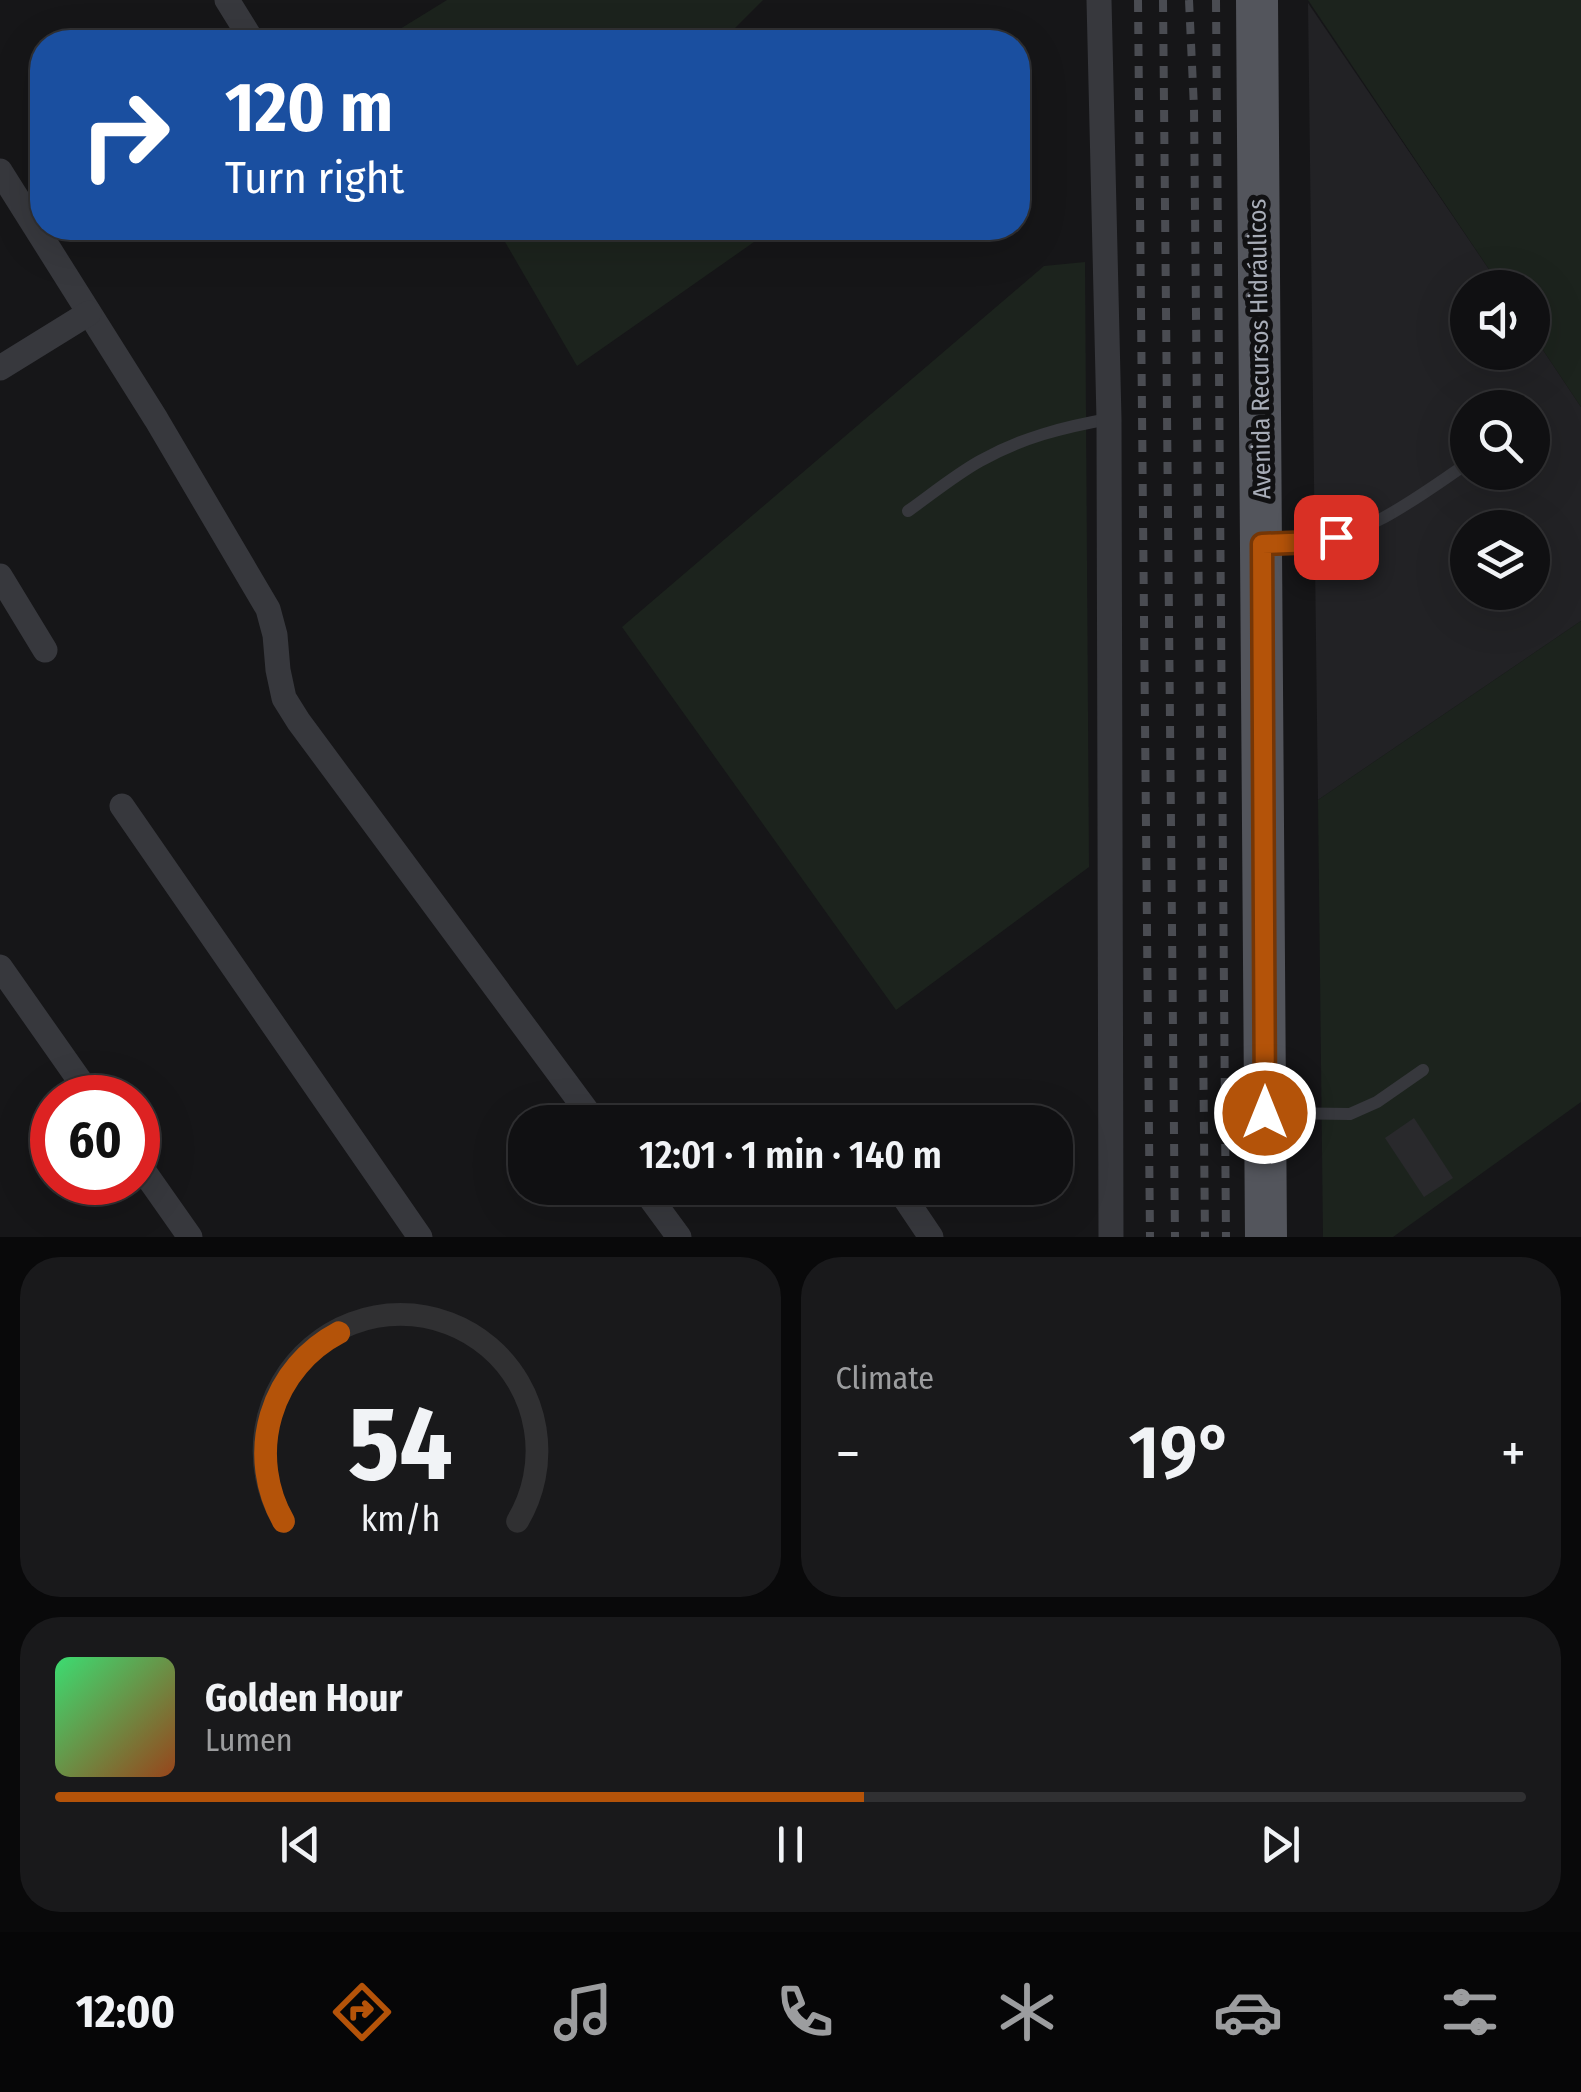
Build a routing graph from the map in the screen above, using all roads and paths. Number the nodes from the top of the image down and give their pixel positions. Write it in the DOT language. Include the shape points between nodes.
graph roads {
  1 [pos="226,0"];
  2 [pos="1099,0"];
  3 [pos="1257,0"];
  4 [pos="245,30"];
  5 [pos="0,172"];
  6 [pos="30,220"];
  7 [pos="43,240"];
  8 [pos="89,313"];
  9 [pos="0,368"];
  10 [pos="1109,419"];
  11 [pos="1450,475"];
  12 [pos="908,511"];
  13 [pos="1262,544"];
  14 [pos="0,576"];
  15 [pos="45,650"];
  16 [pos="122,806"];
  17 [pos="0,967"];
  18 [pos="1423,1070"];
  19 [pos="76,1075"];
  20 [pos="582,1105"];
  21 [pos="1265,1113"];
  22 [pos="160,1194"];
  23 [pos="655,1205"];
  24 [pos="909,1205"];
  25 [pos="190,1237"];
  26 [pos="420,1237"];
  27 [pos="679,1237"];
  28 [pos="931,1237"];
  29 [pos="1111,1237"];
  30 [pos="1266,1237"];
  1 -- 4 [label="street"];
  2 -- 10 [label="street"];
  3 -- 13 [label="main road, Avenida Recursos Hidráulicos"];
  5 -- 6 [label="street"];
  7 -- 8 [label="street"];
  8 -- 9 [label="street"];
  8 -- 20 [label="street" via="268,609 284,698"];
  10 -- 12 [label="lane" via="1017,443 977,462"];
  10 -- 29 [label="street"];
  11 -- 13 [label="lane" via="1356,531 1315,542"];
  13 -- 21 [label="main road, Avenida Recursos Hidráulicos"];
  14 -- 15 [label="street"];
  16 -- 26 [label="street"];
  17 -- 19 [label="street"];
  18 -- 21 [label="lane" via="1350,1114"];
  21 -- 30 [label="main road, Avenida Recursos Hidráulicos"];
  22 -- 25 [label="street"];
  23 -- 27 [label="street"];
  24 -- 28 [label="street"];
}
